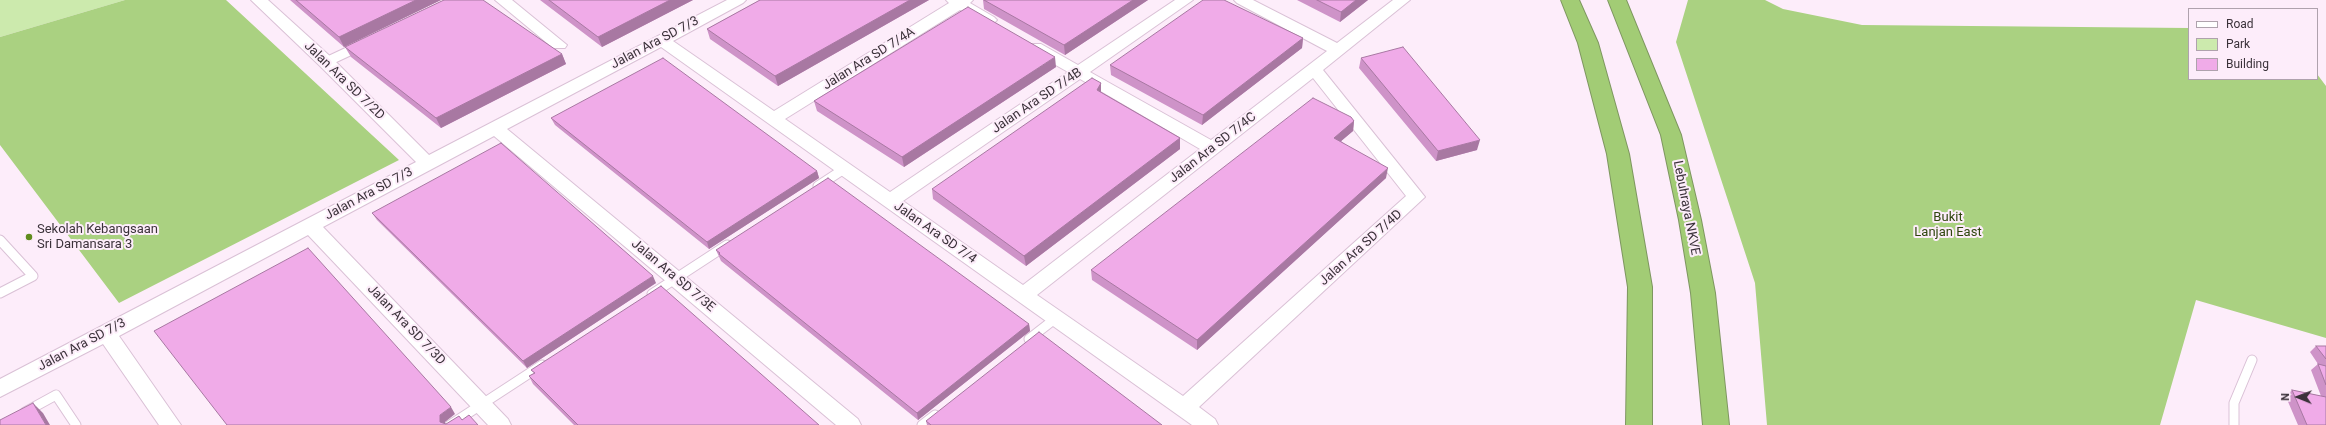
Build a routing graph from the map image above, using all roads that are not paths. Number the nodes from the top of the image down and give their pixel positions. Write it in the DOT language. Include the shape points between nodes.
graph roads {
  1 [pos="259,0"];
  2 [pos="503,0"];
  3 [pos="738,0"];
  4 [pos="1185,0"];
  5 [pos="1242,0"];
  6 [pos="1402,0"];
  7 [pos="1570,0"];
  8 [pos="1617,0"];
  9 [pos="959,1"];
  10 [pos="999,26"];
  11 [pos="1019,38"];
  12 [pos="661,40"];
  13 [pos="369,41"];
  14 [pos="559,45"];
  15 [pos="1338,50"];
  16 [pos="326,62"];
  17 [pos="1314,69"];
  18 [pos="1079,72"];
  19 [pos="773,119"];
  20 [pos="496,128"];
  21 [pos="1213,149"];
  22 [pos="428,164"];
  23 [pos="844,169"];
  24 [pos="811,190"];
  25 [pos="890,201"];
  26 [pos="310,225"];
  27 [pos="0,240"];
  28 [pos="734,240"];
  29 [pos="676,278"];
  30 [pos="0,293"];
  31 [pos="1024,295"];
  32 [pos="642,300"];
  33 [pos="1056,318"];
  34 [pos="106,333"];
  35 [pos="1020,347"];
  36 [pos="2252,360"];
  37 [pos="548,361"];
  38 [pos="0,389"];
  39 [pos="481,404"];
  40 [pos="1184,408"];
  41 [pos="940,410"];
  42 [pos="15,418"];
  43 [pos="76,425"];
  44 [pos="171,425"];
  45 [pos="450,425"];
  46 [pos="501,425"];
  47 [pos="851,425"];
  48 [pos="922,425"];
  49 [pos="1208,425"];
  50 [pos="1639,425"];
  51 [pos="1716,425"];
  52 [pos="2234,425"];
  1 -- 16 [label="street, Jalan Ara SD 7/2D"];
  2 -- 14 [label="street"];
  3 -- 12 [label="street, Jalan Ara SD 7/3"];
  4 -- 18 [label="street, Jalan Ara SD 7/4B"];
  5 -- 15 [label="street"];
  6 -- 15 [label="street, Jalan Ara SD 7/4C"];
  7 -- 50 [label="highway" via="1588,43 1618,154 1640,287"];
  8 -- 51 [label="highway, Lebuhraya NKVE" via="1671,135 1703,293"];
  9 -- 10 [label="street"];
  9 -- 19 [label="street, Jalan Ara SD 7/4A"];
  11 -- 18 [label="street"];
  12 -- 19 [label="street, Jalan Ara SD 7/4"];
  12 -- 20 [label="street, Jalan Ara SD 7/3"];
  13 -- 16 [label="lane"];
  15 -- 17 [label="street, Jalan Ara SD 7/4C"];
  16 -- 22 [label="street, Jalan Ara SD 7/2D"];
  17 -- 21 [label="street, Jalan Ara SD 7/4C"];
  17 -- 40 [label="street, Jalan Ara SD 7/4D" via="1416,197"];
  18 -- 21 [label="street"];
  18 -- 25 [label="street, Jalan Ara SD 7/4B"];
  19 -- 23 [label="street, Jalan Ara SD 7/4"];
  20 -- 22 [label="street, Jalan Ara SD 7/3"];
  20 -- 29 [label="street, Jalan Ara SD 7/3E"];
  21 -- 31 [label="street, Jalan Ara SD 7/4C"];
  22 -- 26 [label="street, Jalan Ara SD 7/3"];
  23 -- 24 [label="lane"];
  23 -- 25 [label="street, Jalan Ara SD 7/4"];
  25 -- 31 [label="street, Jalan Ara SD 7/4"];
  26 -- 34 [label="street, Jalan Ara SD 7/3"];
  26 -- 39 [label="street, Jalan Ara SD 7/3D"];
  27 -- 30 [label="lane" via="8,252 34,276"];
  28 -- 29 [label="lane"];
  29 -- 32 [label="lane"];
  29 -- 47 [label="street, Jalan Ara SD 7/3E"];
  31 -- 33 [label="street, Jalan Ara SD 7/4"];
  33 -- 35 [label="lane"];
  33 -- 40 [label="street, Jalan Ara SD 7/4"];
  34 -- 38 [label="street, Jalan Ara SD 7/3"];
  34 -- 44 [label="street"];
  36 -- 52 [label="lane" via="2234,403"];
  37 -- 39 [label="lane"];
  39 -- 45 [label="lane"];
  39 -- 46 [label="street, Jalan Ara SD 7/3D"];
  40 -- 49 [label="street, Jalan Ara SD 7/4"];
  41 -- 48 [label="lane"];
  42 -- 43 [label="lane" via="56,395"];
}
